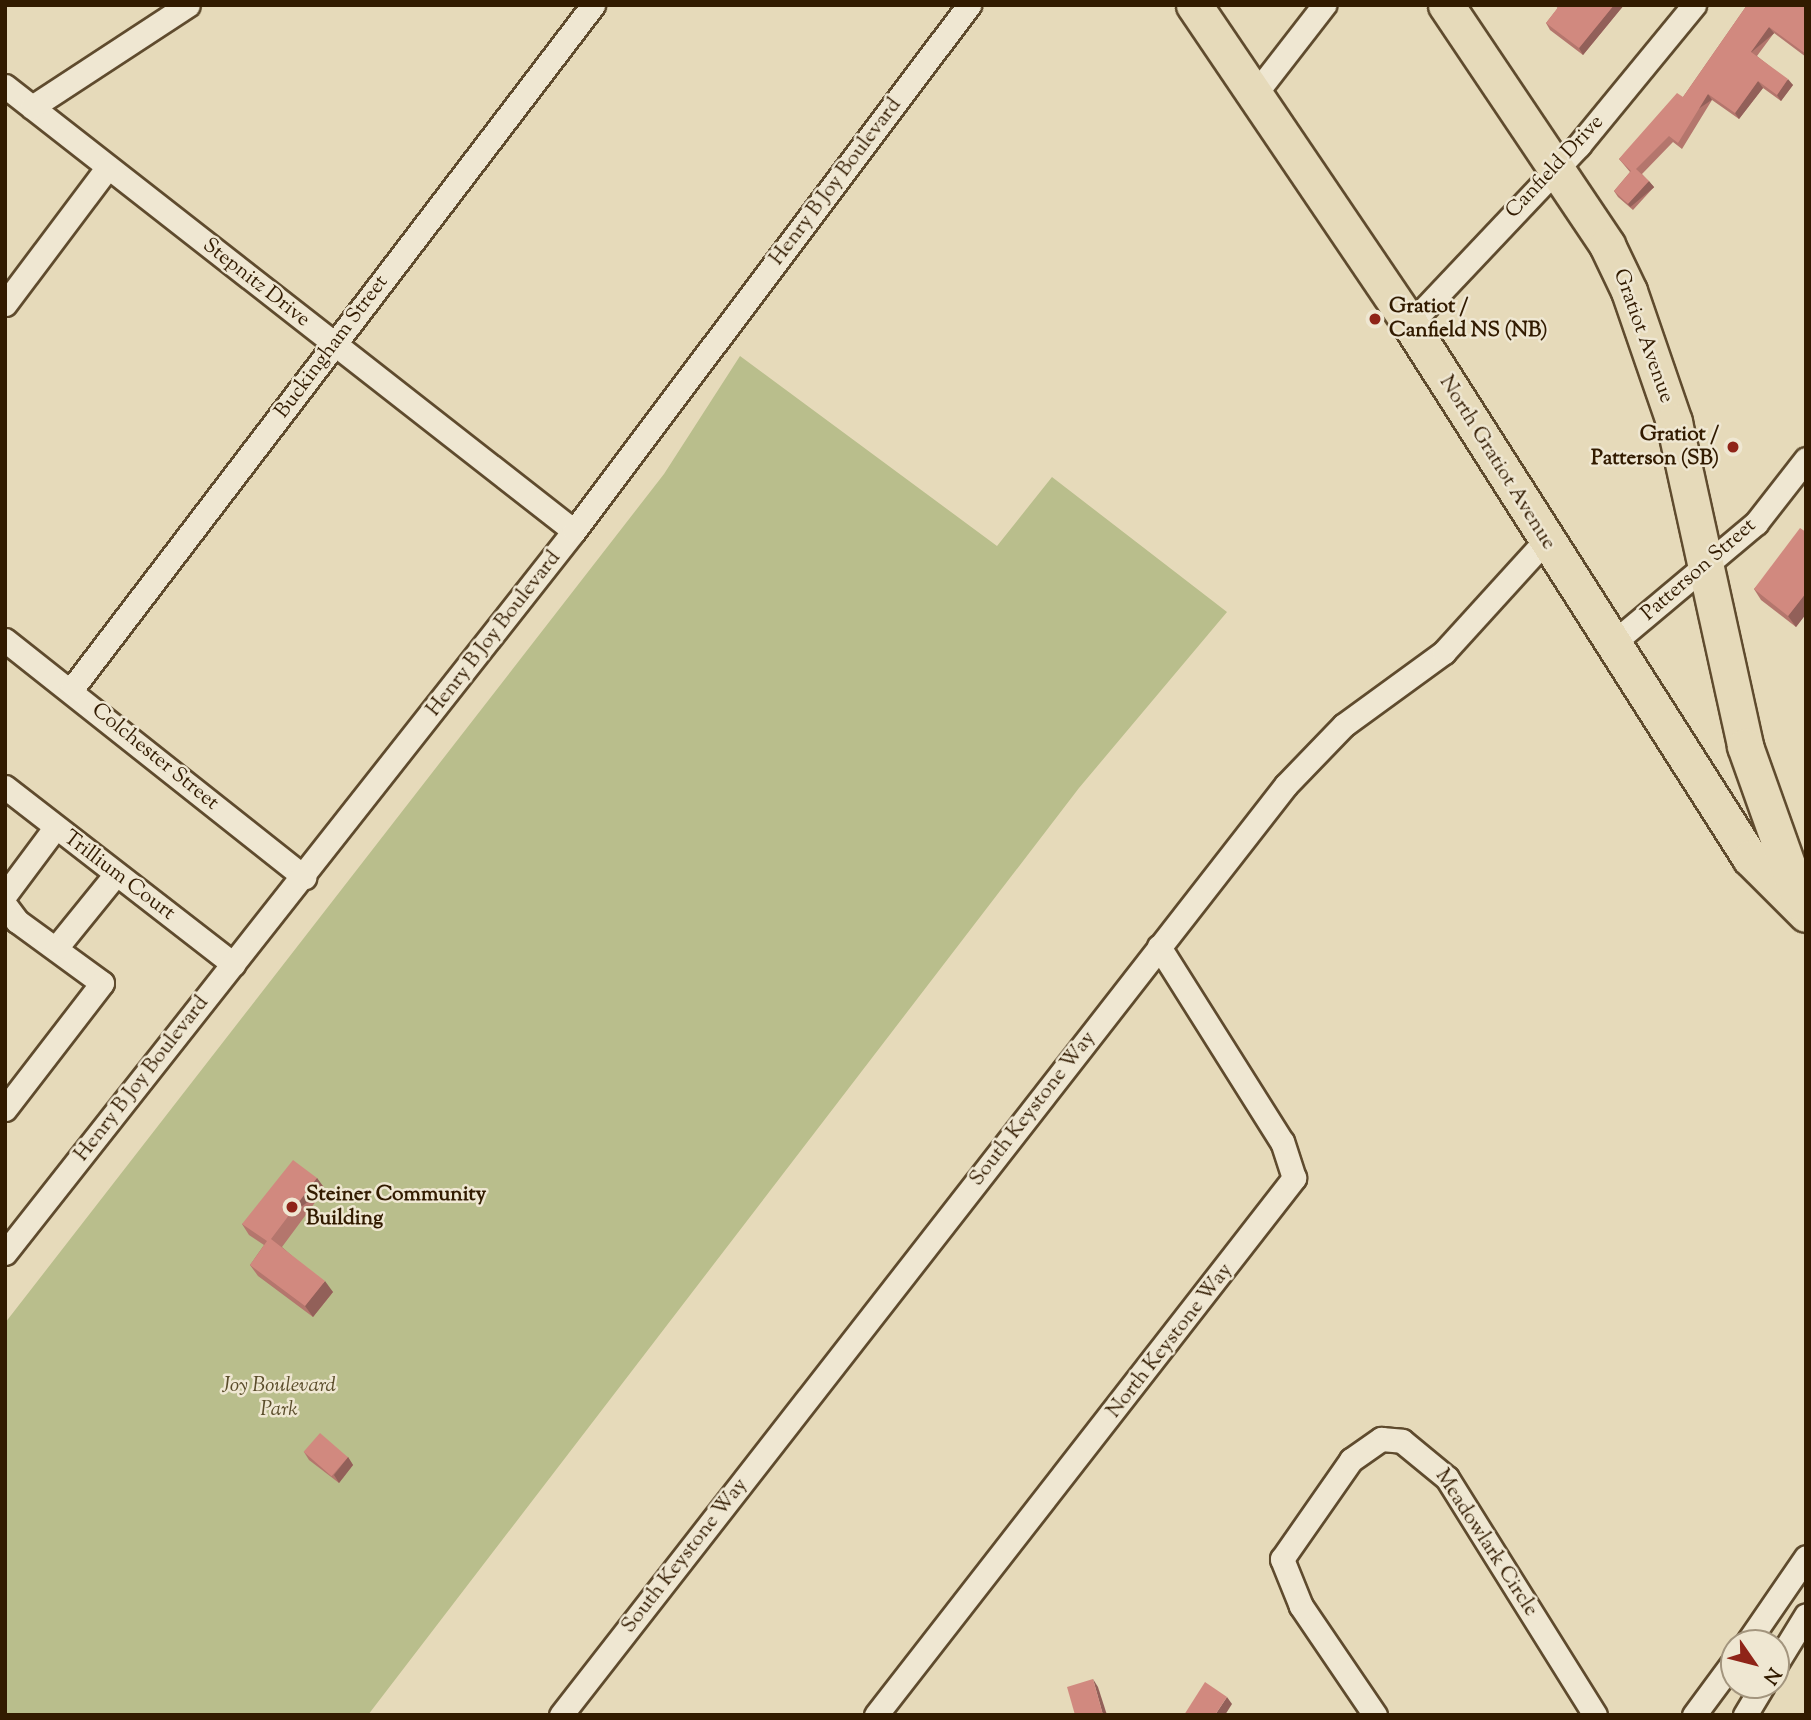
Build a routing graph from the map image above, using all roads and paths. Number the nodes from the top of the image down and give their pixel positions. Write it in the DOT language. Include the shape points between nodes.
graph roads {
  1 [pos="188,5"];
  2 [pos="593,5"];
  3 [pos="969,5"];
  4 [pos="1194,5"];
  5 [pos="1324,5"];
  6 [pos="1446,5"];
  7 [pos="1694,5"];
  8 [pos="5,86"];
  9 [pos="1255,94"];
  10 [pos="32,107"];
  11 [pos="1555,166"];
  12 [pos="108,167"];
  13 [pos="5,304"];
  14 [pos="1410,324"];
  15 [pos="334,344"];
  16 [pos="1806,459"];
  17 [pos="574,531"];
  18 [pos="1545,541"];
  19 [pos="1706,568"];
  20 [pos="5,640"];
  21 [pos="1613,643"];
  22 [pos="71,690"];
  23 [pos="5,787"];
  24 [pos="55,828"];
  25 [pos="116,874"];
  26 [pos="304,877"];
  27 [pos="5,895"];
  28 [pos="5,905"];
  29 [pos="1805,912"];
  30 [pos="1159,947"];
  31 [pos="56,948"];
  32 [pos="233,964"];
  33 [pos="5,1109"];
  34 [pos="5,1253"];
  35 [pos="1806,1557"];
  36 [pos="1768,1613"];
  37 [pos="1801,1622"];
  38 [pos="1757,1629"];
  39 [pos="1790,1640"];
  40 [pos="1720,1680"];
  41 [pos="1755,1699"];
  42 [pos="561,1715"];
  43 [pos="876,1715"];
  44 [pos="1375,1715"];
  45 [pos="1595,1715"];
  46 [pos="1694,1715"];
  47 [pos="1745,1715"];
  1 -- 10 [label="street"];
  2 -- 15 [label="street, Buckingham Street"];
  3 -- 17 [label="street, Henry B Joy Boulevard"];
  4 -- 9 [label="main road, North Gratiot Avenue"];
  5 -- 9 [label="street"];
  6 -- 11 [label="main road, Gratiot Avenue"];
  7 -- 11 [label="street, Canfield Drive" via="1609,111"];
  8 -- 10 [label="street, Stepnitz Drive"];
  9 -- 14 [label="main road, North Gratiot Avenue"];
  10 -- 12 [label="street, Stepnitz Drive"];
  11 -- 14 [label="street, Canfield Drive"];
  11 -- 19 [label="main road, Gratiot Avenue" via="1629,291 1674,422"];
  12 -- 13 [label="street"];
  12 -- 15 [label="street, Stepnitz Drive"];
  14 -- 18 [label="main road, North Gratiot Avenue"];
  15 -- 17 [label="street, Stepnitz Drive"];
  15 -- 22 [label="street, Buckingham Street"];
  16 -- 19 [label="street, Patterson Street" via="1756,523"];
  17 -- 26 [label="street, Henry B Joy Boulevard"];
  18 -- 21 [label="main road, North Gratiot Avenue"];
  18 -- 30 [label="street, South Keystone Way" via="1444,652 1316,751"];
  19 -- 21 [label="street, Patterson Street"];
  19 -- 29 [label="main road, Gratiot Avenue" via="1745,746"];
  20 -- 22 [label="street, Colchester Street"];
  21 -- 29 [label="main road, North Gratiot Avenue" via="1750,858"];
  22 -- 26 [label="street, Colchester Street"];
  23 -- 24 [label="street, Trillium Court"];
  24 -- 25 [label="street, Trillium Court"];
  24 -- 27 [label="street"];
  25 -- 31 [label="street"];
  25 -- 32 [label="street, Trillium Court"];
  26 -- 32 [label="street, Henry B Joy Boulevard"];
  28 -- 31 [label="street"];
  30 -- 42 [label="street, South Keystone Way"];
  30 -- 43 [label="street, North Keystone Way" via="1282,1142 1294,1178"];
  31 -- 33 [label="street" via="102,983"];
  32 -- 34 [label="street, Henry B Joy Boulevard"];
  35 -- 36 [label="street"];
  36 -- 37 [label="street"];
  36 -- 38 [label="street"];
  37 -- 39 [label="street"];
  40 -- 46 [label="street"];
  41 -- 47 [label="street"];
  44 -- 45 [label="street, Meadowlark Circle" via="1293,1591 1282,1559 1351,1461 1381,1439 1402,1441 1447,1478"];
}
